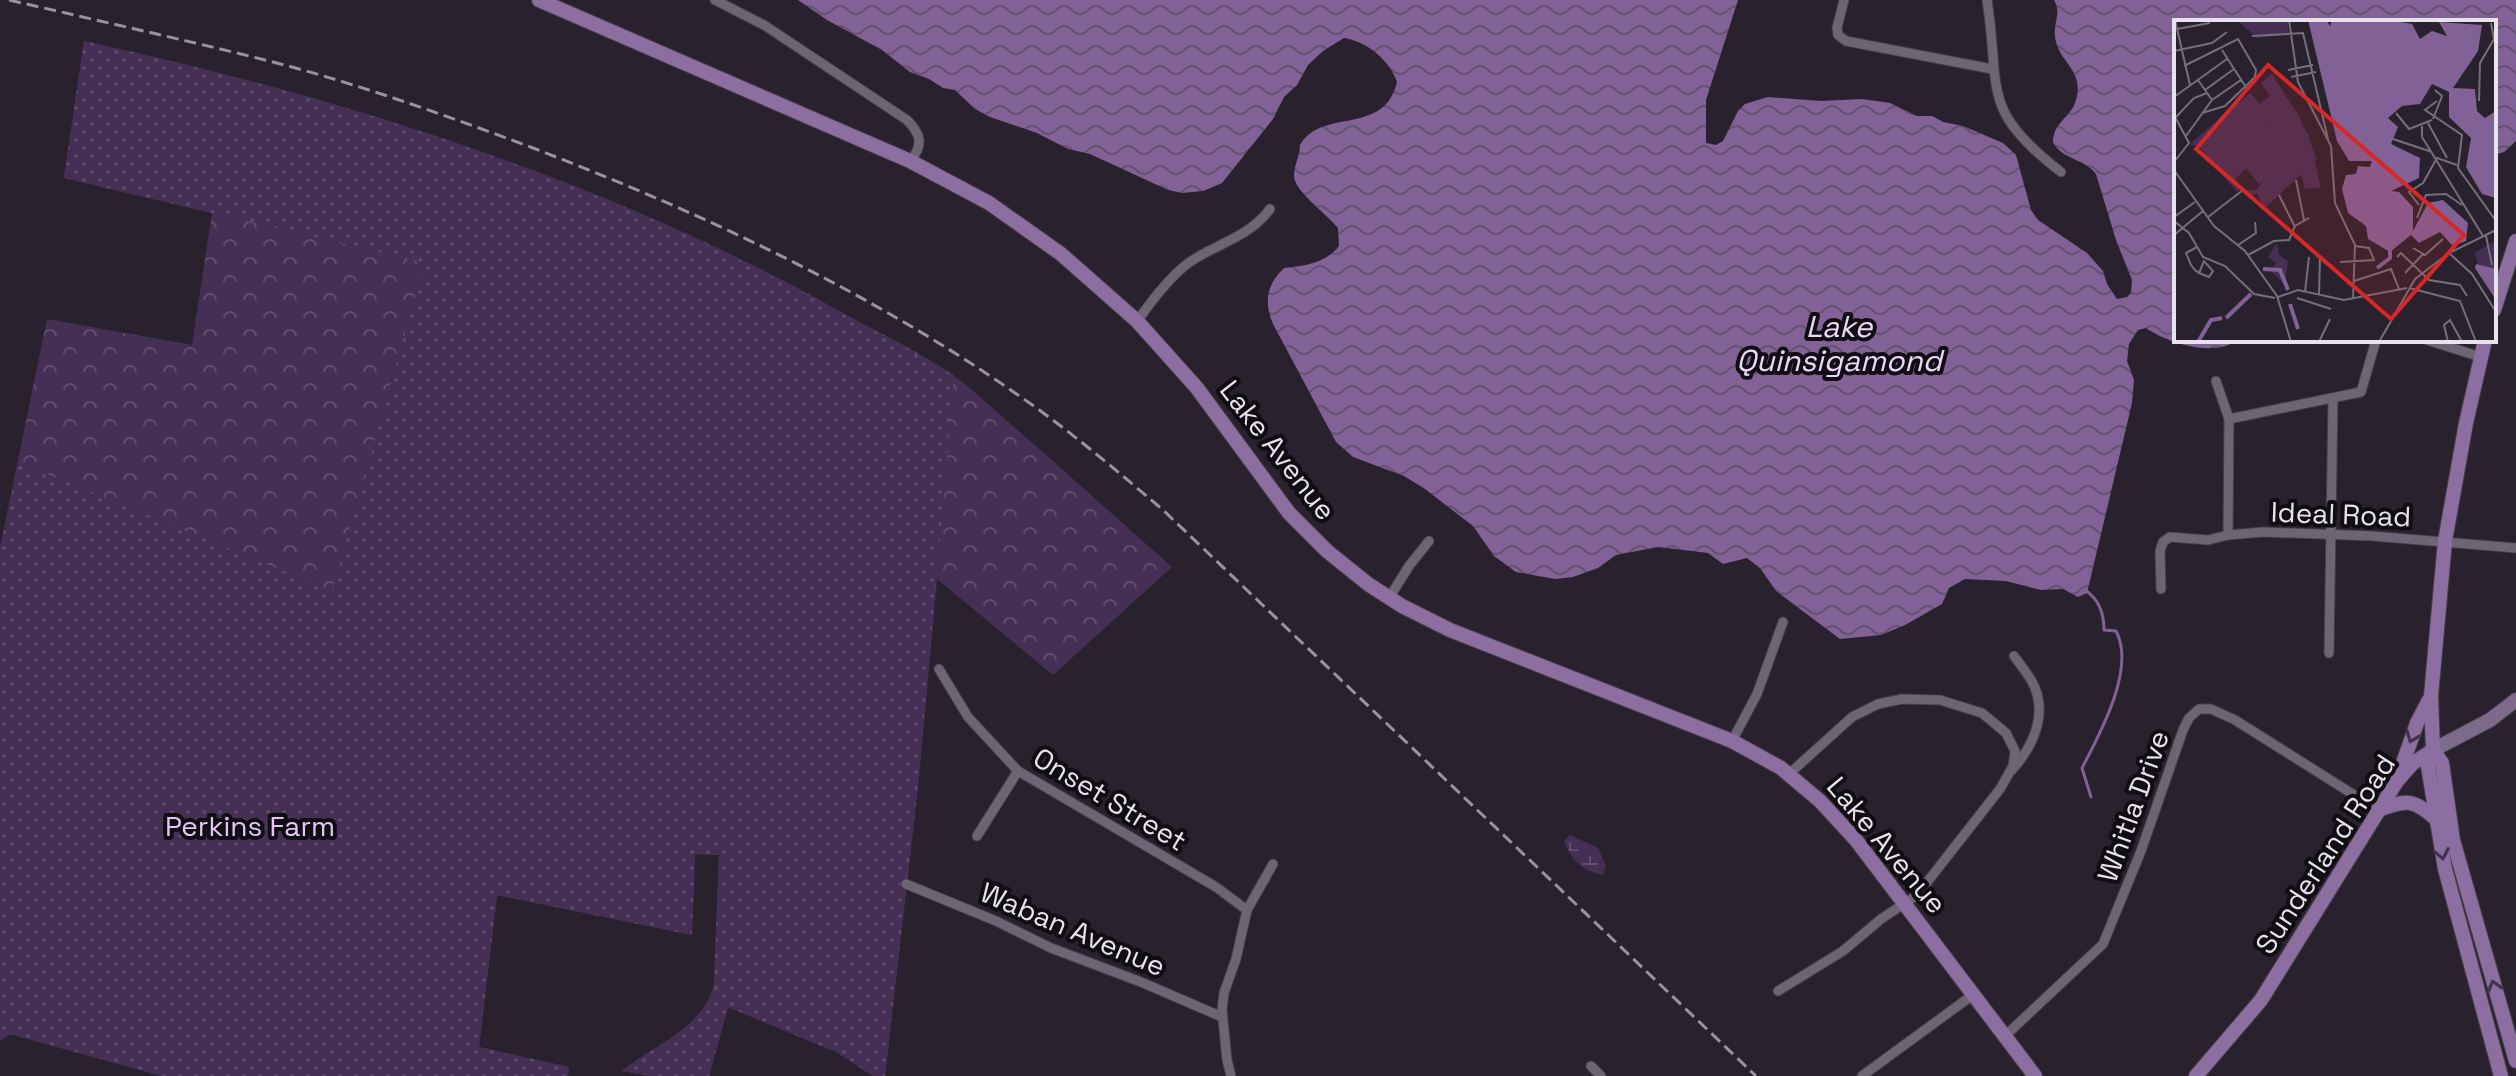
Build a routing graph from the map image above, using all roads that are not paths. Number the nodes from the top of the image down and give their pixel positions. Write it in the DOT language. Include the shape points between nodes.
graph roads {
  1 [pos="539,0"];
  2 [pos="715,0"];
  3 [pos="1844,0"];
  4 [pos="1987,0"];
  5 [pos="1992,69"];
  6 [pos="910,161"];
  7 [pos="2061,172"];
  8 [pos="1270,209"];
  9 [pos="2516,241"];
  10 [pos="2496,301"];
  11 [pos="1137,321"];
  12 [pos="2375,342"];
  13 [pos="2433,342"];
  14 [pos="2485,342"];
  15 [pos="2481,357"];
  16 [pos="2216,381"];
  17 [pos="2333,398"];
  18 [pos="2229,419"];
  19 [pos="2228,535"];
  20 [pos="2332,535"];
  21 [pos="1429,541"];
  22 [pos="2445,541"];
  23 [pos="2516,548"];
  24 [pos="2161,589"];
  25 [pos="1389,598"];
  26 [pos="1783,622"];
  27 [pos="2329,653"];
  28 [pos="2014,656"];
  29 [pos="939,669"];
  30 [pos="2431,696"];
  31 [pos="2516,700"];
  32 [pos="1732,741"];
  33 [pos="2433,750"];
  34 [pos="1018,771"];
  35 [pos="1789,774"];
  36 [pos="2007,775"];
  37 [pos="2397,781"];
  38 [pos="2378,810"];
  39 [pos="2436,819"];
  40 [pos="977,836"];
  41 [pos="1273,864"];
  42 [pos="906,884"];
  43 [pos="1904,901"];
  44 [pos="1247,910"];
  45 [pos="1778,991"];
  46 [pos="1974,994"];
  47 [pos="1222,1017"];
  48 [pos="2005,1036"];
  49 [pos="2516,1061"];
  50 [pos="1591,1066"];
  51 [pos="1231,1076"];
  52 [pos="1601,1076"];
  53 [pos="1862,1076"];
  54 [pos="2035,1076"];
  55 [pos="2196,1076"];
  56 [pos="2500,1076"];
  1 -- 6 [label="main road, Lake Avenue"];
  2 -- 6 [label="street" via="764,25 907,120 921,143"];
  3 -- 5 [label="street" via="1837,28 1846,41"];
  4 -- 5 [label="street"];
  5 -- 7 [label="street" via="1997,99 2011,126"];
  6 -- 11 [label="main road, Lake Avenue" via="1017,220"];
  8 -- 11 [label="street" via="1250,229 1186,265"];
  9 -- 10 [label="main road"];
  11 -- 25 [label="main road, Lake Avenue" via="1197,388 1289,513 1332,557"];
  12 -- 17 [label="street" via="2361,392"];
  13 -- 15 [label="street"];
  14 -- 15 [label="main road, Sunderland Road"];
  15 -- 22 [label="main road, Sunderland Road"];
  16 -- 18 [label="street"];
  17 -- 18 [label="street"];
  17 -- 20 [label="street"];
  18 -- 19 [label="street"];
  19 -- 20 [label="street, Ideal Road"];
  19 -- 24 [label="street, Ideal Road" via="2166,539 2160,551"];
  20 -- 22 [label="street, Ideal Road"];
  20 -- 27 [label="street"];
  21 -- 25 [label="street"];
  22 -- 23 [label="street, Ideal Road"];
  22 -- 30 [label="main road, Sunderland Road"];
  25 -- 32 [label="main road, Lake Avenue" via="1480,643"];
  26 -- 32 [label="street" via="1757,694"];
  28 -- 36 [label="street" via="2035,687 2037,716 2027,753"];
  29 -- 34 [label="street, Onset Street" via="968,717"];
  30 -- 33 [label="main road, Sunderland Road"];
  30 -- 37 [label="main road, one-way"];
  31 -- 33 [label="street"];
  32 -- 35 [label="main road, Lake Avenue"];
  33 -- 37 [label="main road, Sunderland Road"];
  33 -- 39 [label="main road" via="2428,766"];
  49 -- 33 [label="main road, one-way" via="2453,840 2442,763"];
  34 -- 40 [label="street"];
  34 -- 44 [label="street, Onset Street"];
  35 -- 36 [label="street" via="1859,713 1915,698 1957,704 1990,719 2014,746"];
  35 -- 43 [label="main road, Lake Avenue" via="1851,833"];
  36 -- 43 [label="street" via="1938,870 1917,895"];
  37 -- 38 [label="main road, Sunderland Road"];
  38 -- 39 [label="main road" via="2405,801"];
  38 -- 48 [label="street, Whitla Drive" via="2235,720 2199,709 2183,730 2103,944"];
  38 -- 55 [label="main road, Sunderland Road" via="2261,1000"];
  39 -- 56 [label="main road, one-way"];
  41 -- 44 [label="street"];
  42 -- 47 [label="street, Waban Avenue"];
  43 -- 45 [label="street" via="1843,951"];
  43 -- 46 [label="main road, Lake Avenue"];
  44 -- 47 [label="street"];
  46 -- 48 [label="main road, Lake Avenue"];
  46 -- 53 [label="street"];
  47 -- 51 [label="street"];
  48 -- 54 [label="main road, Lake Avenue"];
  50 -- 52 [label="street"];
}
